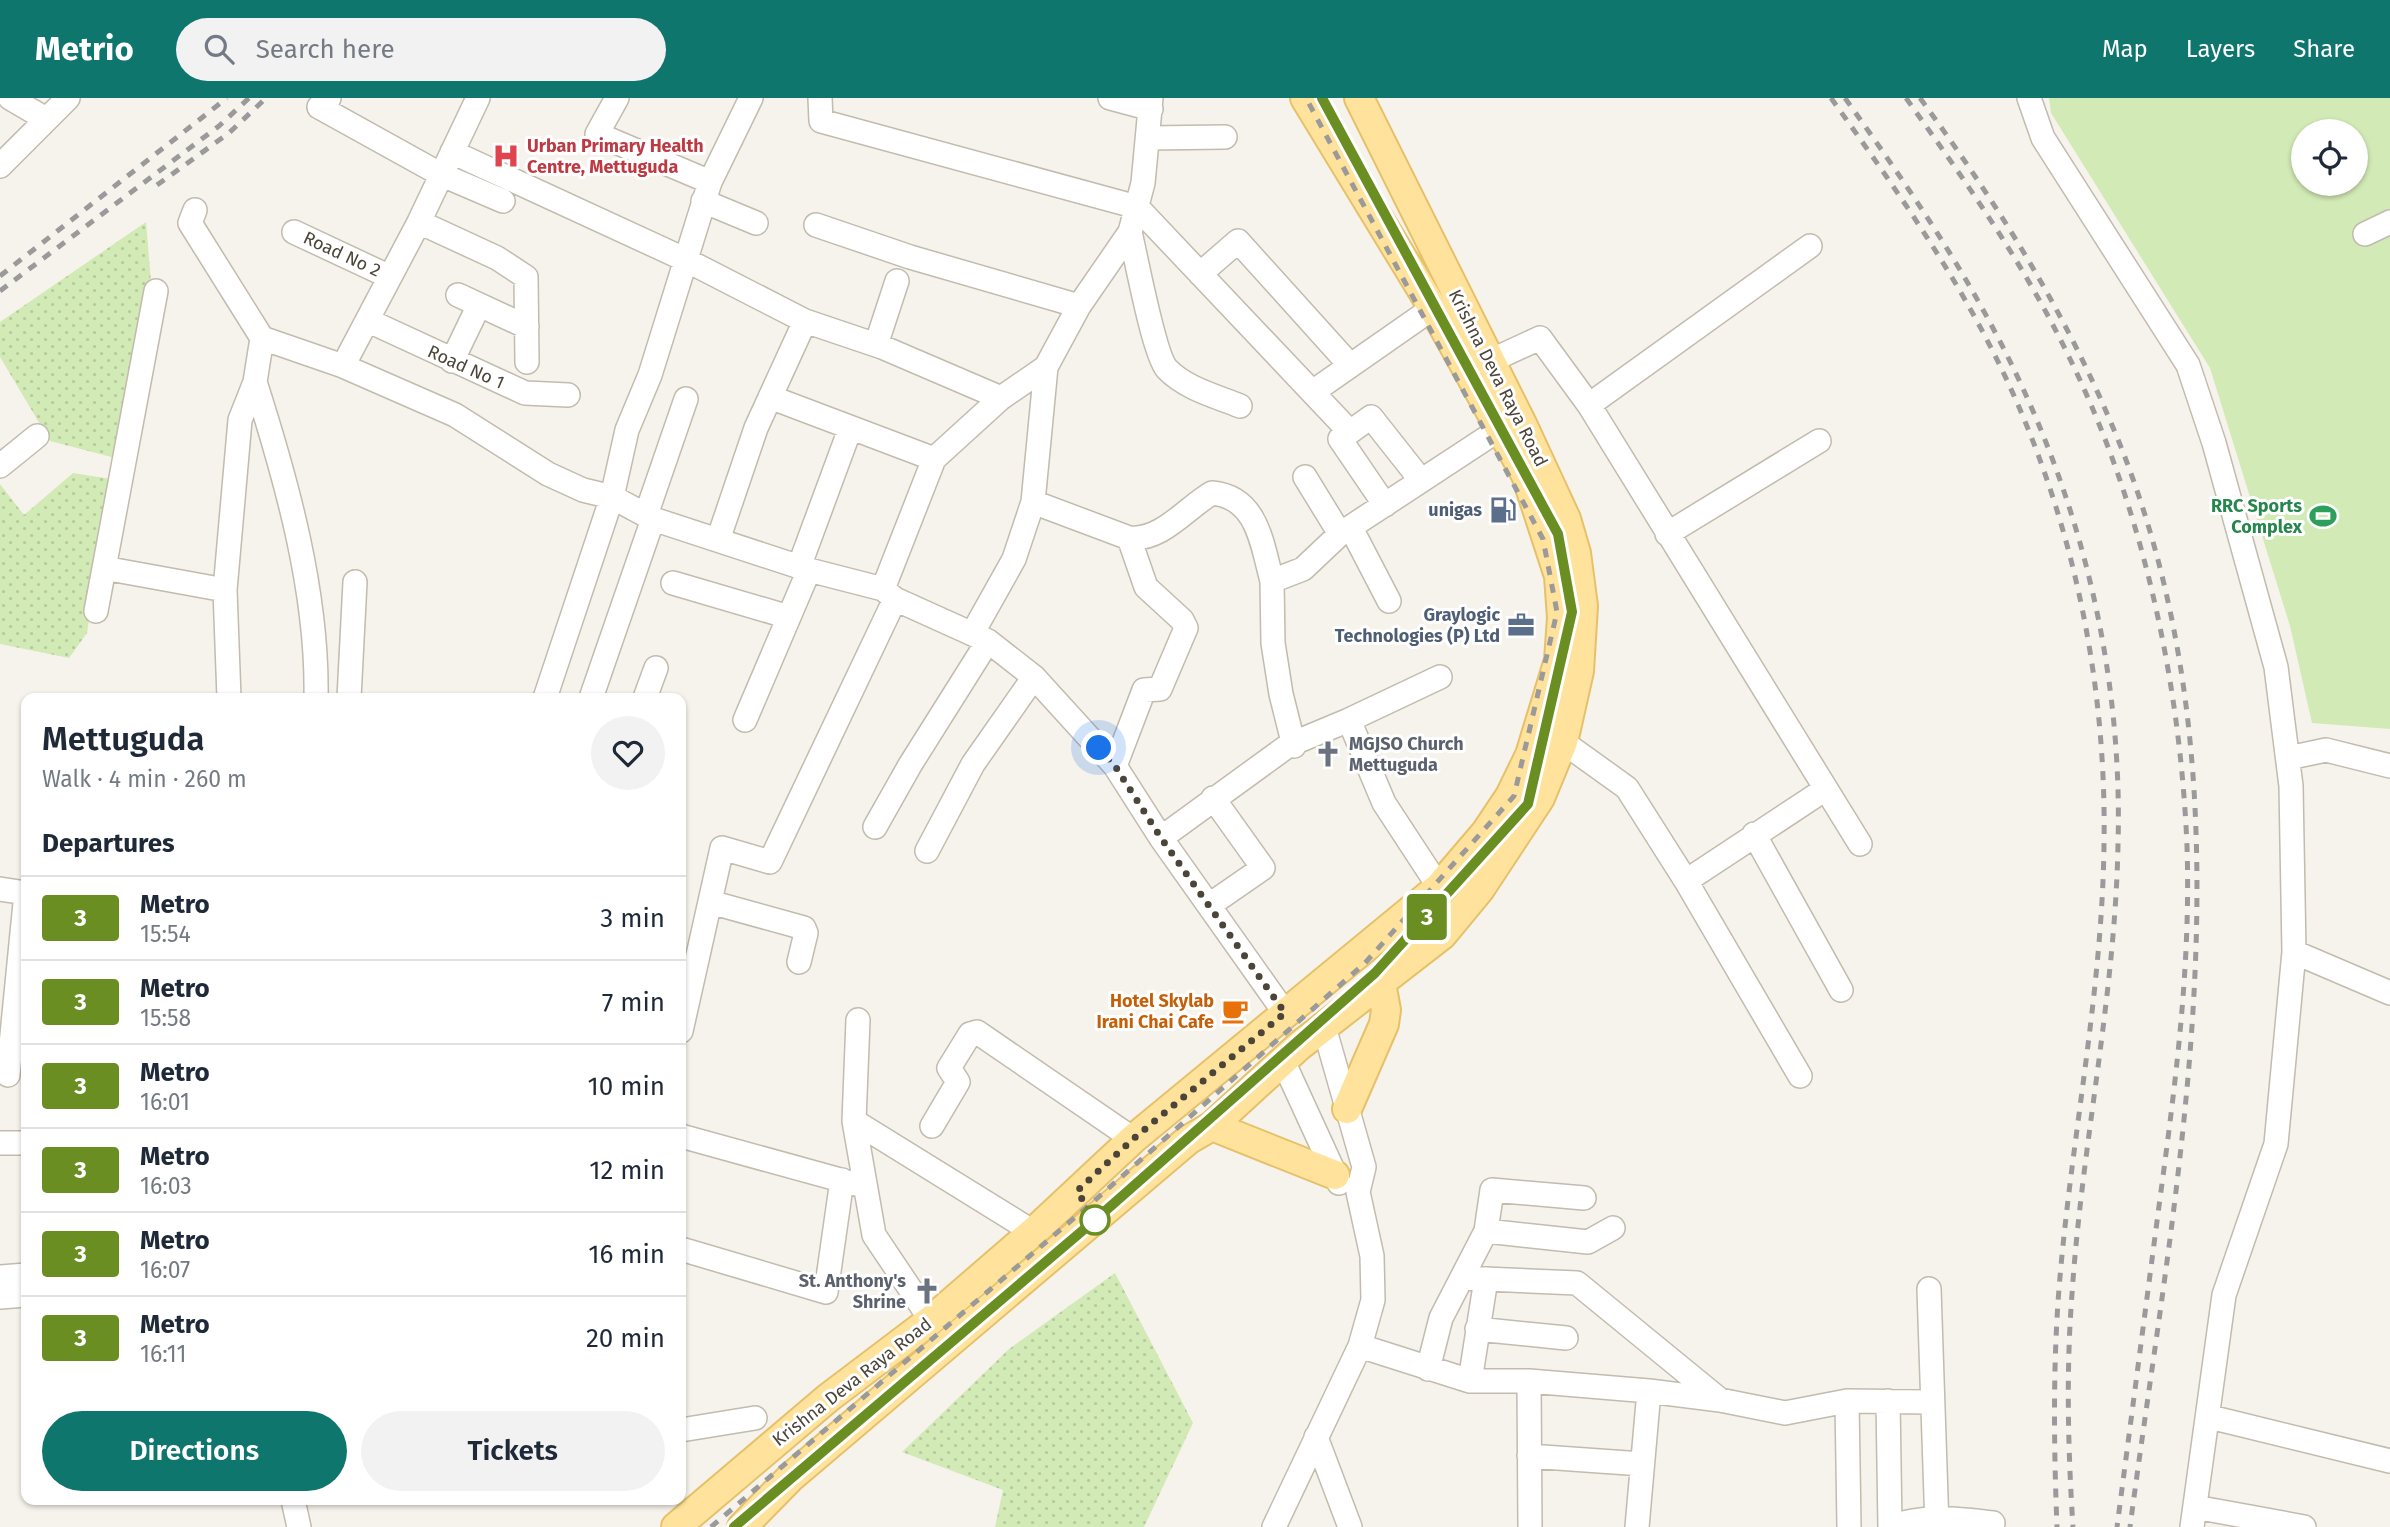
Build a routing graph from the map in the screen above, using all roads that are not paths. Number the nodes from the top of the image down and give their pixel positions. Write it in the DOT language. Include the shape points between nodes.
graph roads {
  1 [pos="10,98"];
  2 [pos="68,98"];
  3 [pos="329,98"];
  4 [pos="478,98"];
  5 [pos="617,98"];
  6 [pos="751,98"];
  7 [pos="820,98"];
  8 [pos="1110,98"];
  9 [pos="1305,98"];
  10 [pos="2029,98"];
  11 [pos="1360,100"];
  12 [pos="1151,104"];
  13 [pos="46,119"];
  14 [pos="1321,124"];
  15 [pos="1225,137"];
  16 [pos="1149,138"];
  17 [pos="452,152"];
  18 [pos="0,166"];
  19 [pos="440,174"];
  20 [pos="706,191"];
  21 [pos="503,201"];
  22 [pos="1137,207"];
  23 [pos="195,209"];
  24 [pos="419,222"];
  25 [pos="2390,222"];
  26 [pos="756,223"];
  27 [pos="816,225"];
  28 [pos="294,232"];
  29 [pos="1130,232"];
  30 [pos="2365,234"];
  31 [pos="1810,246"];
  32 [pos="684,259"];
  33 [pos="1200,274"];
  34 [pos="390,277"];
  35 [pos="897,281"];
  36 [pos="156,291"];
  37 [pos="458,295"];
  38 [pos="479,304"];
  39 [pos="1080,306"];
  40 [pos="1433,308"];
  41 [pos="813,320"];
  42 [pos="369,321"];
  43 [pos="527,327"];
  44 [pos="262,338"];
  45 [pos="878,340"];
  46 [pos="1490,360"];
  47 [pos="452,361"];
  48 [pos="527,362"];
  49 [pos="1349,365"];
  50 [pos="343,366"];
  51 [pos="1046,367"];
  52 [pos="255,382"];
  53 [pos="1314,391"];
  54 [pos="568,395"];
  55 [pos="770,397"];
  56 [pos="1001,398"];
  57 [pos="686,399"];
  58 [pos="1589,405"];
  59 [pos="1240,406"];
  60 [pos="849,429"];
  61 [pos="1500,429"];
  62 [pos="1350,432"];
  63 [pos="37,436"];
  64 [pos="1819,441"];
  65 [pos="934,459"];
  66 [pos="0,467"];
  67 [pos="1305,477"];
  68 [pos="1420,479"];
  69 [pos="612,497"];
  70 [pos="1032,502"];
  71 [pos="1385,505"];
  72 [pos="649,517"];
  73 [pos="1346,531"];
  74 [pos="1667,534"];
  75 [pos="1129,538"];
  76 [pos="718,540"];
  77 [pos="104,568"];
  78 [pos="804,568"];
  79 [pos="1272,581"];
  80 [pos="355,582"];
  81 [pos="673,583"];
  82 [pos="225,590"];
  83 [pos="889,594"];
  84 [pos="1389,601"];
  85 [pos="96,611"];
  86 [pos="789,617"];
  87 [pos="980,638"];
  88 [pos="656,668"];
  89 [pos="1034,677"];
  90 [pos="1440,677"];
  91 [pos="229,693"];
  92 [pos="316,693"];
  93 [pos="349,693"];
  94 [pos="547,693"];
  95 [pos="594,693"];
  96 [pos="647,693"];
  97 [pos="746,720"];
  98 [pos="1349,720"];
  99 [pos="1563,742"];
  100 [pos="1294,746"];
  101 [pos="2288,758"];
  102 [pos="1115,766"];
  103 [pos="2390,766"];
  104 [pos="1825,790"];
  105 [pos="1213,798"];
  106 [pos="875,827"];
  107 [pos="1754,834"];
  108 [pos="1161,838"];
  109 [pos="1860,844"];
  110 [pos="927,851"];
  111 [pos="1686,881"];
  112 [pos="1439,887"];
  113 [pos="0,889"];
  114 [pos="21,892"];
  115 [pos="710,902"];
  116 [pos="1211,904"];
  117 [pos="2294,952"];
  118 [pos="21,954"];
  119 [pos="799,962"];
  120 [pos="1381,983"];
  121 [pos="1841,990"];
  122 [pos="2390,993"];
  123 [pos="686,1009"];
  124 [pos="1285,1013"];
  125 [pos="858,1020"];
  126 [pos="1324,1027"];
  127 [pos="1237,1053"];
  128 [pos="1283,1061"];
  129 [pos="11,1076"];
  130 [pos="1800,1076"];
  131 [pos="1346,1109"];
  132 [pos="854,1121"];
  133 [pos="932,1126"];
  134 [pos="1212,1126"];
  135 [pos="1123,1132"];
  136 [pos="686,1137"];
  137 [pos="0,1143"];
  138 [pos="21,1143"];
  139 [pos="1335,1175"];
  140 [pos="842,1180"];
  141 [pos="865,1187"];
  142 [pos="1358,1192"];
  143 [pos="1584,1198"];
  144 [pos="1022,1225"];
  145 [pos="1613,1228"];
  146 [pos="1486,1231"];
  147 [pos="686,1250"];
  148 [pos="0,1277"];
  149 [pos="1462,1278"];
  150 [pos="1486,1279"];
  151 [pos="1929,1289"];
  152 [pos="20,1296"];
  153 [pos="927,1315"];
  154 [pos="1477,1329"];
  155 [pos="1566,1338"];
  156 [pos="1360,1346"];
  157 [pos="1428,1369"];
  158 [pos="1469,1381"];
  159 [pos="1529,1381"];
  160 [pos="1649,1391"];
  161 [pos="1720,1399"];
  162 [pos="1846,1401"];
  163 [pos="1888,1401"];
  164 [pos="1931,1402"];
  165 [pos="2210,1416"];
  166 [pos="755,1418"];
  167 [pos="686,1429"];
  168 [pos="1316,1437"];
  169 [pos="1529,1456"];
  170 [pos="2390,1461"];
  171 [pos="1642,1464"];
  172 [pos="294,1505"];
  173 [pos="2197,1520"];
  174 [pos="1937,1522"];
  175 [pos="1993,1522"];
  176 [pos="299,1527"];
  177 [pos="676,1527"];
  178 [pos="742,1527"];
  179 [pos="1274,1527"];
  180 [pos="1350,1527"];
  181 [pos="1530,1527"];
  182 [pos="1637,1527"];
  183 [pos="1849,1527"];
  184 [pos="1890,1527"];
  185 [pos="2304,1527"];
  1 -- 13 [label="street"];
  2 -- 13 [label="street"];
  3 -- 19 [label="street" via="319,107"];
  4 -- 17 [label="street"];
  5 -- 20 [label="street" via="597,134"];
  6 -- 20 [label="street"];
  7 -- 22 [label="street" via="821,121"];
  8 -- 12 [label="street"];
  9 -- 14 [label="main road, Krishna Deva Raya Road"];
  10 -- 101 [label="street" via="2043,138 2188,365 2276,667"];
  11 -- 14 [label="main road"];
  11 -- 46 [label="main road, Krishna Deva Raya Road"];
  12 -- 16 [label="street"];
  13 -- 18 [label="street"];
  14 -- 40 [label="main road, Krishna Deva Raya Road"];
  15 -- 16 [label="street"];
  16 -- 22 [label="street"];
  17 -- 19 [label="street"];
  17 -- 32 [label="street"];
  19 -- 21 [label="street"];
  19 -- 24 [label="street"];
  20 -- 26 [label="street"];
  20 -- 32 [label="street"];
  22 -- 29 [label="street"];
  22 -- 33 [label="street"];
  23 -- 44 [label="street" via="190,223"];
  24 -- 34 [label="street"];
  24 -- 43 [label="street" via="521,271 526,277"];
  25 -- 30 [label="street"];
  27 -- 39 [label="street"];
  28 -- 34 [label="street, Road No 2"];
  29 -- 39 [label="street"];
  29 -- 59 [label="street" via="1165,367 1197,389"];
  31 -- 58 [label="street"];
  32 -- 41 [label="street"];
  32 -- 69 [label="street" via="650,375 627,430"];
  33 -- 49 [label="street" via="1238,241"];
  33 -- 53 [label="street"];
  34 -- 42 [label="street"];
  35 -- 45 [label="street"];
  36 -- 77 [label="street"];
  37 -- 38 [label="street"];
  38 -- 43 [label="street"];
  38 -- 47 [label="street"];
  39 -- 51 [label="street"];
  40 -- 49 [label="street"];
  40 -- 61 [label="main road, Krishna Deva Raya Road"];
  41 -- 45 [label="street"];
  41 -- 55 [label="street"];
  42 -- 47 [label="street, Road No 1"];
  42 -- 50 [label="street"];
  43 -- 48 [label="street"];
  44 -- 50 [label="street"];
  44 -- 52 [label="street"];
  45 -- 56 [label="street"];
  46 -- 58 [label="street" via="1540,338"];
  46 -- 99 [label="main road, Krishna Deva Raya Road" via="1549,480 1576,553 1583,606 1579,671"];
  47 -- 54 [label="street, Road No 1" via="525,393"];
  49 -- 53 [label="street"];
  50 -- 69 [label="street" via="455,415 548,474"];
  51 -- 56 [label="street"];
  51 -- 70 [label="street"];
  52 -- 82 [label="street" via="240,420"];
  52 -- 92 [label="street" via="310,589"];
  53 -- 62 [label="street"];
  55 -- 60 [label="street"];
  55 -- 76 [label="street"];
  56 -- 65 [label="street"];
  57 -- 72 [label="street"];
  58 -- 74 [label="street"];
  60 -- 65 [label="street"];
  60 -- 78 [label="street"];
  61 -- 68 [label="street"];
  61 -- 112 [label="main road, Krishna Deva Raya Road" via="1526,475 1559,576 1559,660 1530,755 1510,796 1472,851"];
  62 -- 68 [label="street" via="1371,417"];
  62 -- 71 [label="street" via="1340,439"];
  63 -- 66 [label="street"];
  64 -- 74 [label="street"];
  65 -- 83 [label="street"];
  67 -- 73 [label="street"];
  68 -- 71 [label="street"];
  69 -- 72 [label="street"];
  69 -- 94 [label="street"];
  70 -- 75 [label="street"];
  70 -- 87 [label="street" via="1014,559"];
  71 -- 73 [label="street"];
  72 -- 76 [label="street"];
  72 -- 95 [label="street"];
  73 -- 79 [label="street" via="1303,569"];
  73 -- 84 [label="street"];
  74 -- 104 [label="street"];
  75 -- 79 [label="street" via="1153,534 1212,493 1222,494 1250,511"];
  75 -- 102 [label="street" via="1146,587 1186,628 1160,689 1144,690"];
  76 -- 78 [label="street"];
  77 -- 82 [label="street"];
  77 -- 85 [label="street"];
  78 -- 83 [label="street"];
  78 -- 86 [label="street"];
  79 -- 100 [label="street" via="1273,643"];
  80 -- 93 [label="street"];
  81 -- 86 [label="street"];
  82 -- 91 [label="street"];
  83 -- 87 [label="street"];
  83 -- 115 [label="street" via="770,862 722,848"];
  86 -- 97 [label="street"];
  87 -- 89 [label="street"];
  87 -- 106 [label="street"];
  88 -- 96 [label="street"];
  89 -- 102 [label="street"];
  89 -- 110 [label="street" via="973,764"];
  90 -- 98 [label="street"];
  98 -- 100 [label="street"];
  98 -- 112 [label="street" via="1384,803"];
  99 -- 111 [label="street" via="1627,789"];
  99 -- 120 [label="main road, Krishna Deva Raya Road" via="1540,798 1480,889 1443,934"];
  100 -- 105 [label="street"];
  101 -- 103 [label="street" via="2326,750"];
  101 -- 117 [label="street"];
  102 -- 108 [label="street"];
  104 -- 107 [label="street"];
  104 -- 109 [label="street"];
  105 -- 108 [label="street"];
  105 -- 116 [label="street" via="1263,868"];
  107 -- 111 [label="street"];
  107 -- 121 [label="street"];
  108 -- 116 [label="street"];
  111 -- 130 [label="street"];
  112 -- 124 [label="main road, Krishna Deva Raya Road"];
  113 -- 114 [label="street"];
  115 -- 119 [label="street" via="804,928"];
  115 -- 123 [label="street"];
  116 -- 124 [label="street"];
  117 -- 122 [label="street"];
  117 -- 165 [label="street" via="2276,1144 2224,1295"];
  118 -- 129 [label="street"];
  120 -- 126 [label="main road, Krishna Deva Raya Road"];
  120 -- 131 [label="main road" via="1384,1024"];
  124 -- 127 [label="main road, Krishna Deva Raya Road"];
  125 -- 132 [label="street"];
  126 -- 128 [label="main road, Krishna Deva Raya Road"];
  126 -- 131 [label="street"];
  127 -- 135 [label="street" via="1209,1062 1184,1079"];
  127 -- 153 [label="main road, Krishna Deva Raya Road" via="1133,1139 1033,1232"];
  128 -- 134 [label="main road, Krishna Deva Raya Road"];
  128 -- 139 [label="street"];
  131 -- 142 [label="street" via="1364,1167"];
  132 -- 141 [label="street"];
  132 -- 144 [label="street"];
  133 -- 135 [label="street" via="958,1082 949,1068 970,1034 977,1032"];
  134 -- 139 [label="main road"];
  134 -- 178 [label="main road, Krishna Deva Raya Road" via="1188,1140 791,1477"];
  135 -- 144 [label="street"];
  136 -- 140 [label="street"];
  137 -- 138 [label="street"];
  139 -- 142 [label="street"];
  140 -- 141 [label="street"];
  140 -- 147 [label="street" via="826,1292"];
  141 -- 153 [label="street" via="874,1235"];
  142 -- 156 [label="street" via="1372,1256 1373,1300"];
  143 -- 146 [label="street" via="1492,1190"];
  144 -- 153 [label="street"];
  145 -- 146 [label="street" via="1588,1242"];
  146 -- 149 [label="street"];
  148 -- 152 [label="street"];
  149 -- 150 [label="street"];
  149 -- 157 [label="street" via="1441,1318"];
  150 -- 154 [label="street"];
  150 -- 161 [label="street" via="1577,1283"];
  151 -- 164 [label="street"];
  153 -- 177 [label="main road, Krishna Deva Raya Road"];
  154 -- 155 [label="street"];
  154 -- 158 [label="street"];
  156 -- 157 [label="street"];
  156 -- 168 [label="street"];
  157 -- 158 [label="street"];
  158 -- 159 [label="street"];
  159 -- 160 [label="street"];
  159 -- 169 [label="street"];
  160 -- 161 [label="street"];
  160 -- 171 [label="street"];
  161 -- 162 [label="street" via="1785,1413"];
  162 -- 163 [label="street"];
  162 -- 183 [label="street"];
  163 -- 164 [label="street"];
  163 -- 184 [label="street"];
  164 -- 174 [label="street"];
  165 -- 170 [label="street"];
  165 -- 173 [label="street"];
  166 -- 167 [label="street"];
  168 -- 179 [label="street"];
  168 -- 180 [label="street"];
  169 -- 171 [label="street"];
  169 -- 181 [label="street"];
  171 -- 182 [label="street"];
  172 -- 176 [label="street"];
  173 -- 185 [label="street"];
  174 -- 175 [label="street"];
  174 -- 184 [label="street" via="1910,1519"];
}
